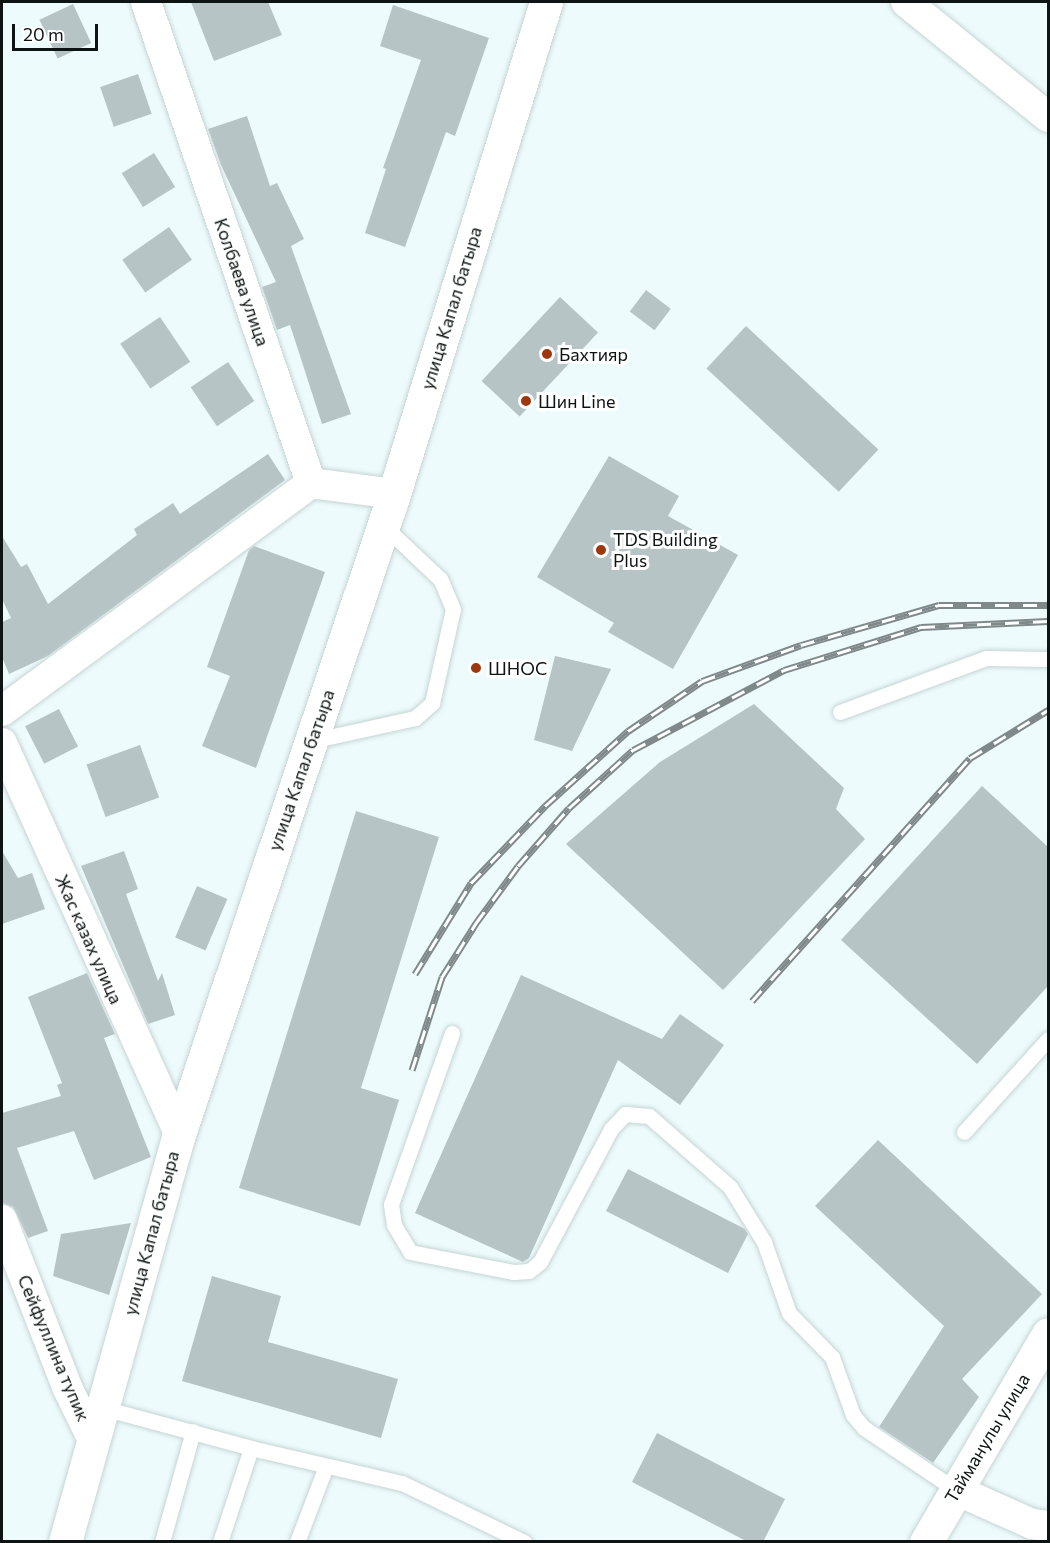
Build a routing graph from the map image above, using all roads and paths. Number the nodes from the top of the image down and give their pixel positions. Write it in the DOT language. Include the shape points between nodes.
graph roads {
  1 [pos="146,2"];
  2 [pos="546,2"];
  3 [pos="906,2"];
  4 [pos="1048,117"];
  5 [pos="311,483"];
  6 [pos="394,494"];
  7 [pos="384,526"];
  8 [pos="1048,659"];
  9 [pos="2,711"];
  10 [pos="840,712"];
  11 [pos="311,741"];
  12 [pos="2,743"];
  13 [pos="452,1033"];
  14 [pos="1048,1039"];
  15 [pos="964,1132"];
  16 [pos="178,1134"];
  17 [pos="2,1220"];
  18 [pos="1048,1334"];
  19 [pos="103,1408"];
  20 [pos="193,1431"];
  21 [pos="94,1442"];
  22 [pos="251,1448"];
  23 [pos="326,1466"];
  24 [pos="956,1490"];
  25 [pos="1048,1526"];
  26 [pos="65,1542"];
  27 [pos="162,1542"];
  28 [pos="220,1542"];
  29 [pos="297,1542"];
  30 [pos="524,1542"];
  31 [pos="926,1542"];
  1 -- 5 [label="street, Колбаева улица"];
  2 -- 6 [label="main road, улица Капал батыра"];
  3 -- 4 [label="street"];
  5 -- 6 [label="street"];
  5 -- 9 [label="street"];
  6 -- 7 [label="main road, улица Капал батыра"];
  7 -- 11 [label="main road, улица Капал батыра"];
  7 -- 11 [label="lane" via="440,579 453,609 432,703 415,718"];
  8 -- 10 [label="lane" via="986,658"];
  11 -- 16 [label="main road, улица Капал батыра"];
  12 -- 16 [label="street, Жас казах улица"];
  13 -- 24 [label="lane" via="391,1204 393,1226 410,1252 514,1272 529,1270 540,1262 611,1129 625,1114 649,1116 730,1187 764,1242 789,1313 832,1357 853,1415 864,1428"];
  14 -- 15 [label="lane"];
  16 -- 19 [label="main road, улица Капал батыра"];
  17 -- 21 [label="street, Сейфуллина тупик" via="67,1387"];
  18 -- 24 [label="main road, Тайманулы улица"];
  19 -- 20 [label="lane"];
  19 -- 21 [label="main road, улица Капал батыра"];
  20 -- 22 [label="lane"];
  20 -- 27 [label="lane"];
  21 -- 26 [label="main road, улица Капал батыра"];
  22 -- 23 [label="lane"];
  22 -- 28 [label="lane"];
  23 -- 29 [label="lane"];
  23 -- 30 [label="lane" via="402,1483"];
  24 -- 25 [label="street" via="1032,1524"];
  24 -- 31 [label="main road, Тайманулы улица"];
}
